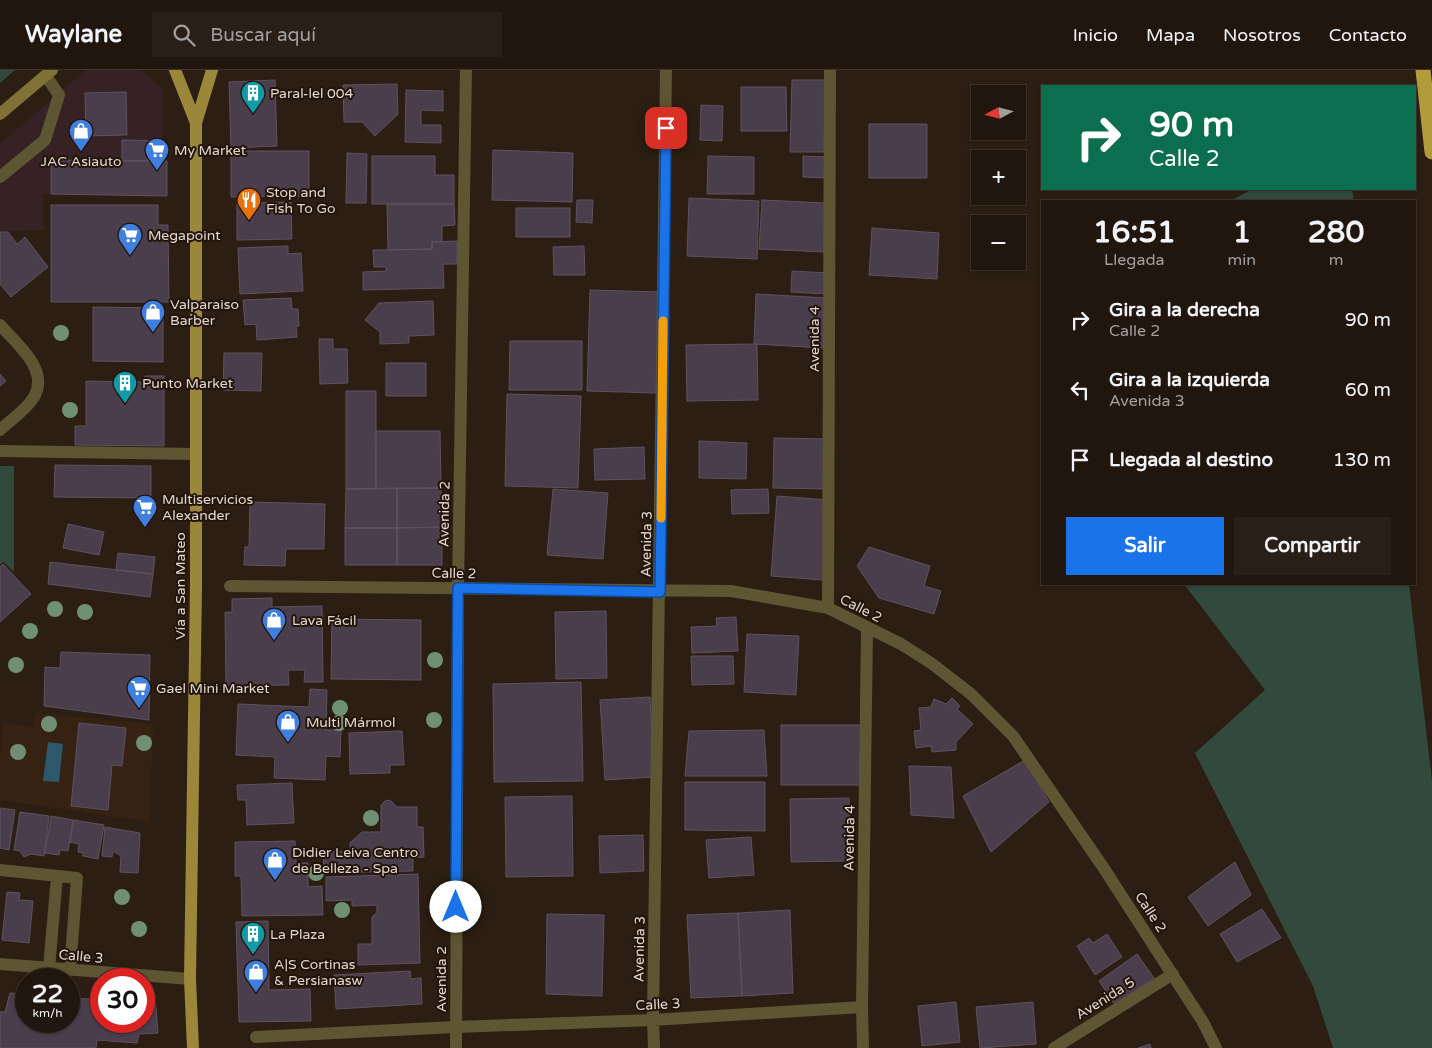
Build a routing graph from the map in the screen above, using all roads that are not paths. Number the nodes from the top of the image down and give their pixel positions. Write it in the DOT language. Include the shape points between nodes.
graph roads {
  1 [pos="175,70"];
  2 [pos="212,70"];
  3 [pos="466,70"];
  4 [pos="666,70"];
  5 [pos="830,70"];
  6 [pos="1423,70"];
  7 [pos="49,73"];
  8 [pos="0,114"];
  9 [pos="196,123"];
  10 [pos="1432,152"];
  11 [pos="0,177"];
  12 [pos="0,324"];
  13 [pos="0,430"];
  14 [pos="0,452"];
  15 [pos="195,454"];
  16 [pos="230,586"];
  17 [pos="458,588"];
  18 [pos="660,592"];
  19 [pos="828,608"];
  20 [pos="867,628"];
  21 [pos="0,870"];
  22 [pos="57,876"];
  23 [pos="0,964"];
  24 [pos="49,968"];
  25 [pos="70,968"];
  26 [pos="80,971"];
  27 [pos="1173,974"];
  28 [pos="190,979"];
  29 [pos="862,1007"];
  30 [pos="653,1020"];
  31 [pos="455,1027"];
  32 [pos="256,1037"];
  33 [pos="193,1048"];
  34 [pos="456,1048"];
  35 [pos="654,1048"];
  36 [pos="863,1048"];
  37 [pos="1054,1048"];
  38 [pos="1216,1048"];
  1 -- 9 [label="main road"];
  2 -- 9 [label="main road"];
  3 -- 17 [label="street, Avenida 2"];
  4 -- 18 [label="street, Avenida 3"];
  5 -- 19 [label="street, Avenida 4"];
  6 -- 10 [label="highway"];
  7 -- 8 [label="street"];
  7 -- 11 [label="street" via="59,95 45,140"];
  9 -- 15 [label="main road, Vía a San Mateo"];
  12 -- 13 [label="street" via="31,361 38,377 35,396"];
  14 -- 15 [label="street"];
  15 -- 28 [label="main road, Vía a San Mateo"];
  16 -- 17 [label="street, Calle 2"];
  17 -- 18 [label="street, Calle 2"];
  17 -- 31 [label="street, Avenida 2"];
  18 -- 19 [label="street, Calle 2" via="731,591"];
  18 -- 30 [label="street, Avenida 3"];
  19 -- 20 [label="street, Calle 2"];
  20 -- 27 [label="street, Calle 2" via="902,644 931,663 971,694 1013,736"];
  20 -- 29 [label="street, Avenida 4"];
  21 -- 22 [label="street"];
  22 -- 24 [label="street"];
  22 -- 25 [label="street" via="76,878"];
  23 -- 24 [label="street, Calle 3"];
  26 -- 28 [label="street, Calle 3"];
  27 -- 37 [label="street, Avenida 5"];
  27 -- 38 [label="street, Calle 2"];
  28 -- 33 [label="main road, Vía a San Mateo"];
  29 -- 30 [label="street, Calle 3"];
  29 -- 36 [label="street, Avenida 4"];
  30 -- 31 [label="street, Calle 3"];
  30 -- 35 [label="street, Avenida 3"];
  31 -- 32 [label="street, Calle 3"];
  31 -- 34 [label="street, Avenida 2"];
}
